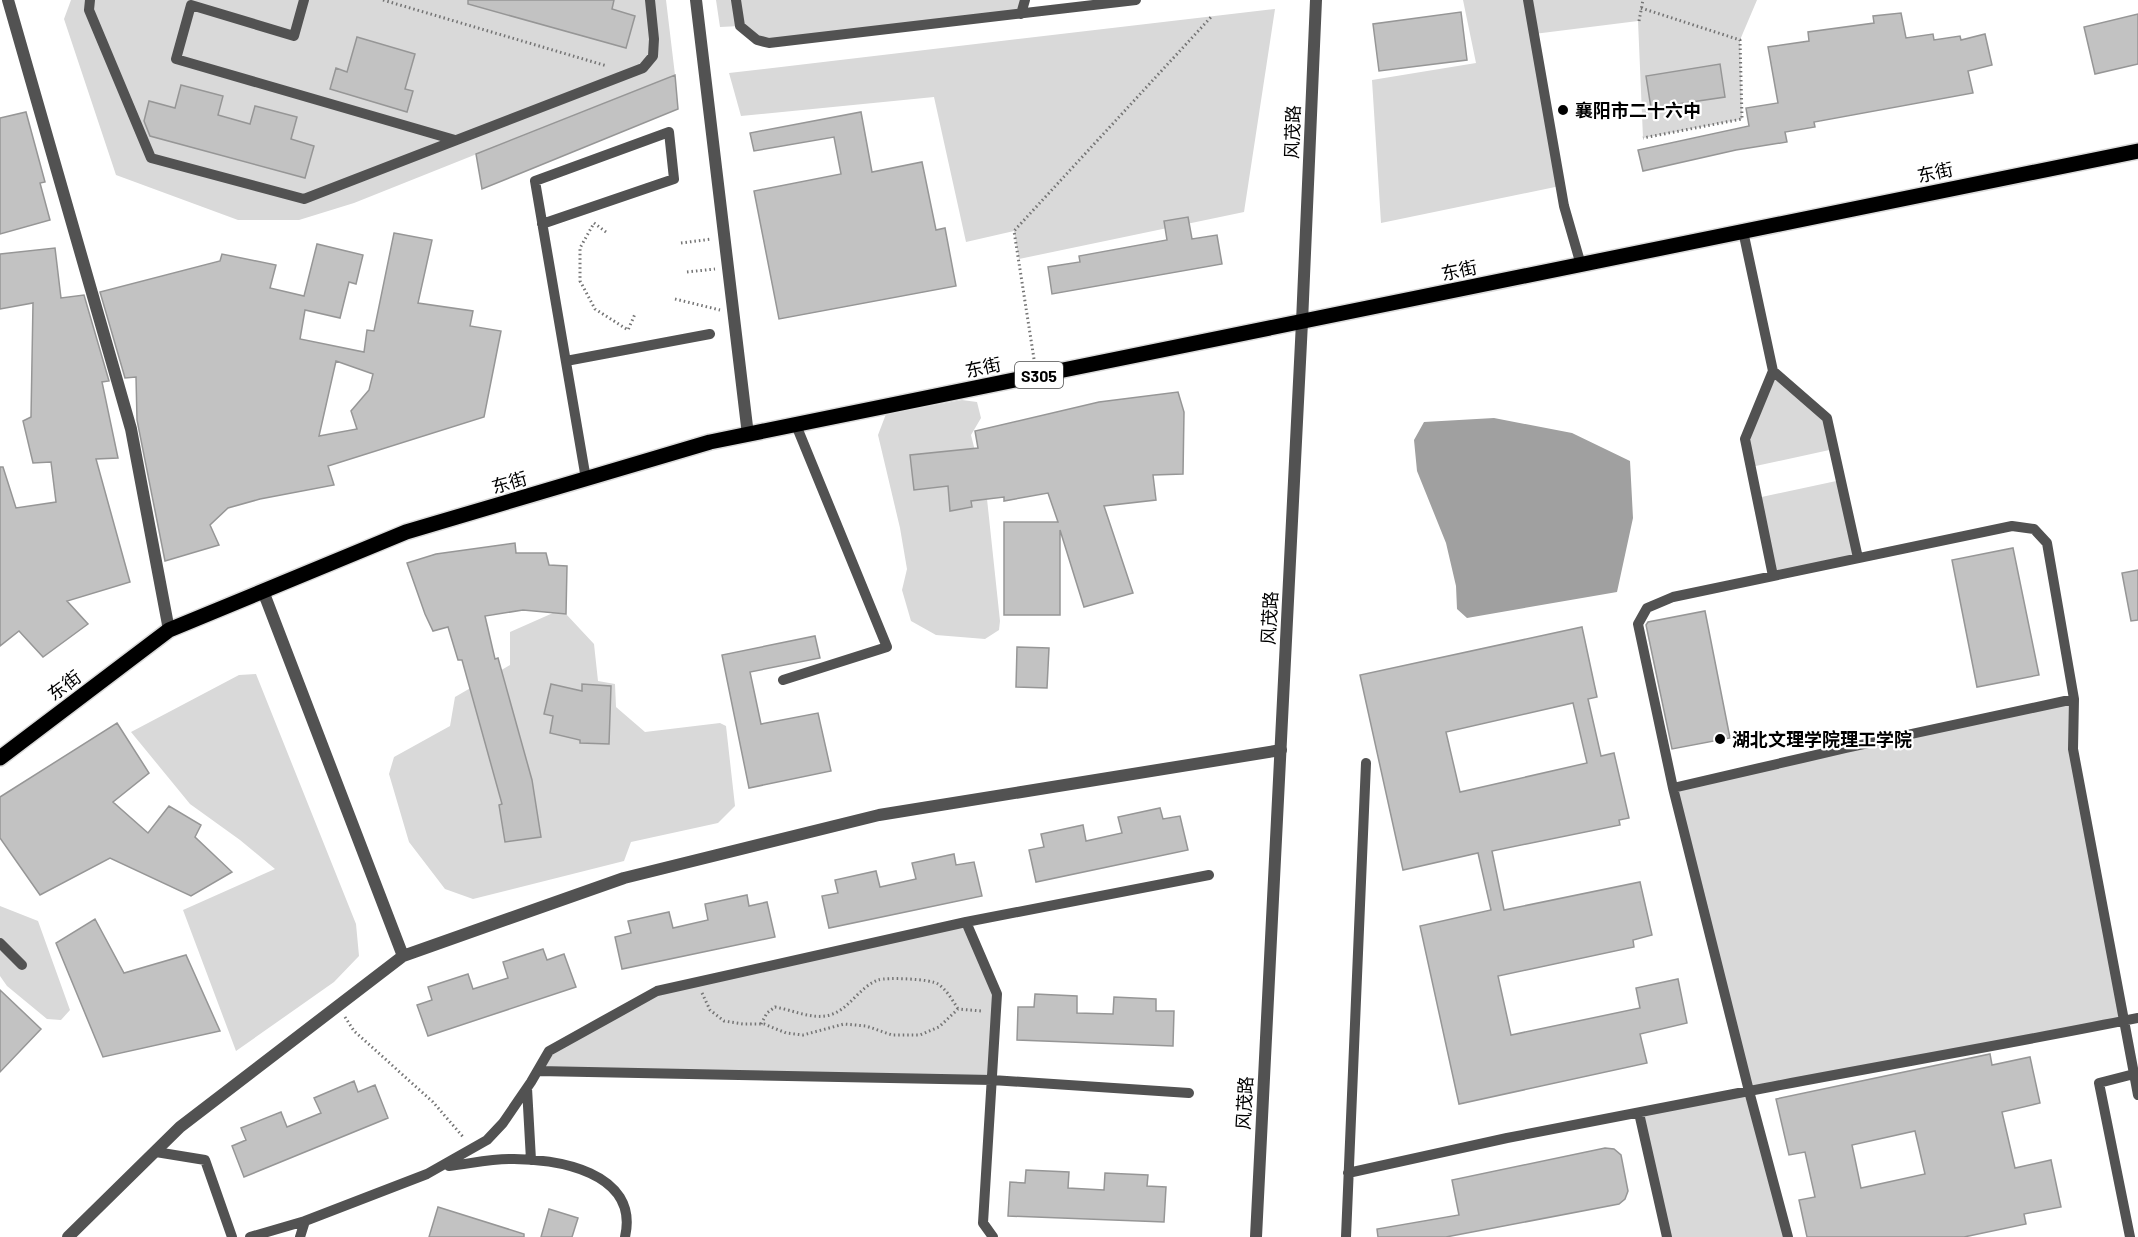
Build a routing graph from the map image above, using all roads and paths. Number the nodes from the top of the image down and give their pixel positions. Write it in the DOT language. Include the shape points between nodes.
graph roads {
  1 [pos="8,0"];
  2 [pos="90,0"];
  3 [pos="304,0"];
  4 [pos="383,0"];
  5 [pos="650,0"];
  6 [pos="696,0"];
  7 [pos="736,0"];
  8 [pos="1025,0"];
  9 [pos="1136,0"];
  10 [pos="1316,0"];
  11 [pos="1528,0"];
  12 [pos="1643,0"];
  13 [pos="1641,8"];
  14 [pos="1021,14"];
  15 [pos="1212,16"];
  16 [pos="1638,21"];
  17 [pos="632,73"];
  18 [pos="1643,138"];
  19 [pos="455,140"];
  20 [pos="2138,151"];
  21 [pos="543,224"];
  22 [pos="1743,231"];
  23 [pos="606,232"];
  24 [pos="724,238"];
  25 [pos="681,243"];
  26 [pos="1581,265"];
  27 [pos="728,268"];
  28 [pos="687,272"];
  29 [pos="675,299"];
  30 [pos="635,314"];
  31 [pos="734,314"];
  32 [pos="1302,322"];
  33 [pos="710,334"];
  34 [pos="566,361"];
  35 [pos="1773,371"];
  36 [pos="1036,376"];
  37 [pos="796,425"];
  38 [pos="748,435"];
  39 [pos="586,479"];
  40 [pos="1858,558"];
  41 [pos="1773,576"];
  42 [pos="263,591"];
  43 [pos="169,630"];
  44 [pos="783,680"];
  45 [pos="2074,699"];
  46 [pos="1281,750"];
  47 [pos="0,758"];
  48 [pos="1366,763"];
  49 [pos="1673,788"];
  50 [pos="1209,875"];
  51 [pos="966,922"];
  52 [pos="0,943"];
  53 [pos="403,956"];
  54 [pos="22,965"];
  55 [pos="704,981"];
  56 [pos="338,1006"];
  57 [pos="958,1010"];
  58 [pos="996,1011"];
  59 [pos="2138,1018"];
  60 [pos="2125,1021"];
  61 [pos="760,1024"];
  62 [pos="2135,1068"];
  63 [pos="538,1071"];
  64 [pos="992,1080"];
  65 [pos="527,1088"];
  66 [pos="1749,1091"];
  67 [pos="1189,1093"];
  68 [pos="2138,1095"];
  69 [pos="1639,1113"];
  70 [pos="473,1149"];
  71 [pos="156,1152"];
  72 [pos="531,1160"];
  73 [pos="439,1167"];
  74 [pos="1348,1173"];
  75 [pos="305,1221"];
  76 [pos="68,1237"];
  77 [pos="232,1237"];
  78 [pos="250,1237"];
  79 [pos="300,1237"];
  80 [pos="625,1237"];
  81 [pos="993,1237"];
  82 [pos="1256,1237"];
  83 [pos="1346,1237"];
  84 [pos="1667,1237"];
  85 [pos="1788,1237"];
  86 [pos="2130,1237"];
  1 -- 43 [label="street" via="131,429"];
  2 -- 19 [label="lane" via="89,10 150,158 304,199"];
  3 -- 19 [label="lane" via="294,36 191,5 176,59"];
  4 -- 17 [label="path"];
  5 -- 17 [label="lane" via="653,56 643,68"];
  6 -- 24 [label="street"];
  7 -- 14 [label="lane" via="740,26 757,40 769,43"];
  8 -- 14 [label="lane"];
  9 -- 14 [label="lane"];
  10 -- 32 [label="street, 风茂路"];
  11 -- 26 [label="lane" via="1564,206"];
  12 -- 13 [label="path"];
  13 -- 16 [label="path"];
  13 -- 18 [label="path" via="1740,40 1742,119"];
  15 -- 36 [label="path" via="1014,231"];
  17 -- 19 [label="lane"];
  20 -- 22 [label="main road, 东街 / S305"];
  21 -- 21 [label="lane" via="535,181 669,132 674,179"];
  21 -- 34 [label="lane"];
  22 -- 26 [label="main road, 东街 / S305"];
  22 -- 35 [label="lane"];
  23 -- 30 [label="path" via="594,223 580,248 580,281 595,309 628,330"];
  24 -- 25 [label="path"];
  24 -- 27 [label="street"];
  26 -- 32 [label="main road, 东街 / S305"];
  27 -- 28 [label="path"];
  27 -- 31 [label="street"];
  29 -- 31 [label="path"];
  31 -- 38 [label="street"];
  32 -- 36 [label="main road, 东街 / S305"];
  32 -- 46 [label="street, 风茂路"];
  33 -- 34 [label="lane"];
  34 -- 39 [label="lane"];
  35 -- 40 [label="lane" via="1827,418"];
  35 -- 41 [label="lane" via="1745,439"];
  36 -- 37 [label="main road, 东街 / S305"];
  37 -- 38 [label="main road, 东街 / S305"];
  37 -- 44 [label="lane" via="887,647"];
  38 -- 39 [label="main road, 东街 / S305" via="710,442"];
  39 -- 42 [label="main road, 东街 / S305" via="406,532"];
  40 -- 41 [label="lane"];
  40 -- 45 [label="lane" via="2012,525 2034,529 2047,543"];
  41 -- 49 [label="lane" via="1672,597 1647,608 1638,624"];
  42 -- 43 [label="main road, 东街 / S305"];
  42 -- 53 [label="street"];
  43 -- 47 [label="main road, 东街 / S305"];
  45 -- 49 [label="lane"];
  45 -- 60 [label="lane" via="2073,749"];
  46 -- 53 [label="street" via="879,815 624,878"];
  46 -- 82 [label="street, 风茂路"];
  48 -- 74 [label="lane"];
  49 -- 66 [label="lane"];
  50 -- 51 [label="lane"];
  51 -- 55 [label="lane"];
  51 -- 58 [label="lane" via="997,994"];
  52 -- 54 [label="lane"];
  53 -- 56 [label="street"];
  55 -- 61 [label="path" via="702,994 710,1010 724,1021"];
  55 -- 63 [label="lane" via="657,991 549,1051"];
  56 -- 70 [label="path" via="354,1031 433,1102"];
  56 -- 71 [label="street" via="180,1127"];
  57 -- 58 [label="path"];
  57 -- 61 [label="path" via="939,1027 920,1035 892,1035 844,1024 803,1035"];
  57 -- 61 [label="path" via="937,982 879,980 831,1015 817,1017 775,1007"];
  58 -- 64 [label="lane"];
  59 -- 60 [label="lane"];
  60 -- 62 [label="lane"];
  60 -- 66 [label="lane"];
  62 -- 68 [label="lane"];
  62 -- 86 [label="lane" via="2099,1083"];
  63 -- 64 [label="lane"];
  63 -- 65 [label="lane"];
  64 -- 67 [label="lane"];
  64 -- 81 [label="lane" via="983,1223"];
  65 -- 70 [label="lane" via="503,1123"];
  65 -- 72 [label="lane"];
  66 -- 69 [label="lane"];
  66 -- 85 [label="lane"];
  69 -- 74 [label="lane"];
  69 -- 84 [label="lane"];
  70 -- 73 [label="lane"];
  71 -- 76 [label="street"];
  71 -- 77 [label="lane" via="205,1160"];
  72 -- 73 [label="lane"];
  72 -- 80 [label="lane" via="552,1161 588,1172 611,1185 627,1210"];
  73 -- 75 [label="lane"];
  74 -- 83 [label="lane"];
  75 -- 78 [label="lane"];
  75 -- 79 [label="lane"];
}
